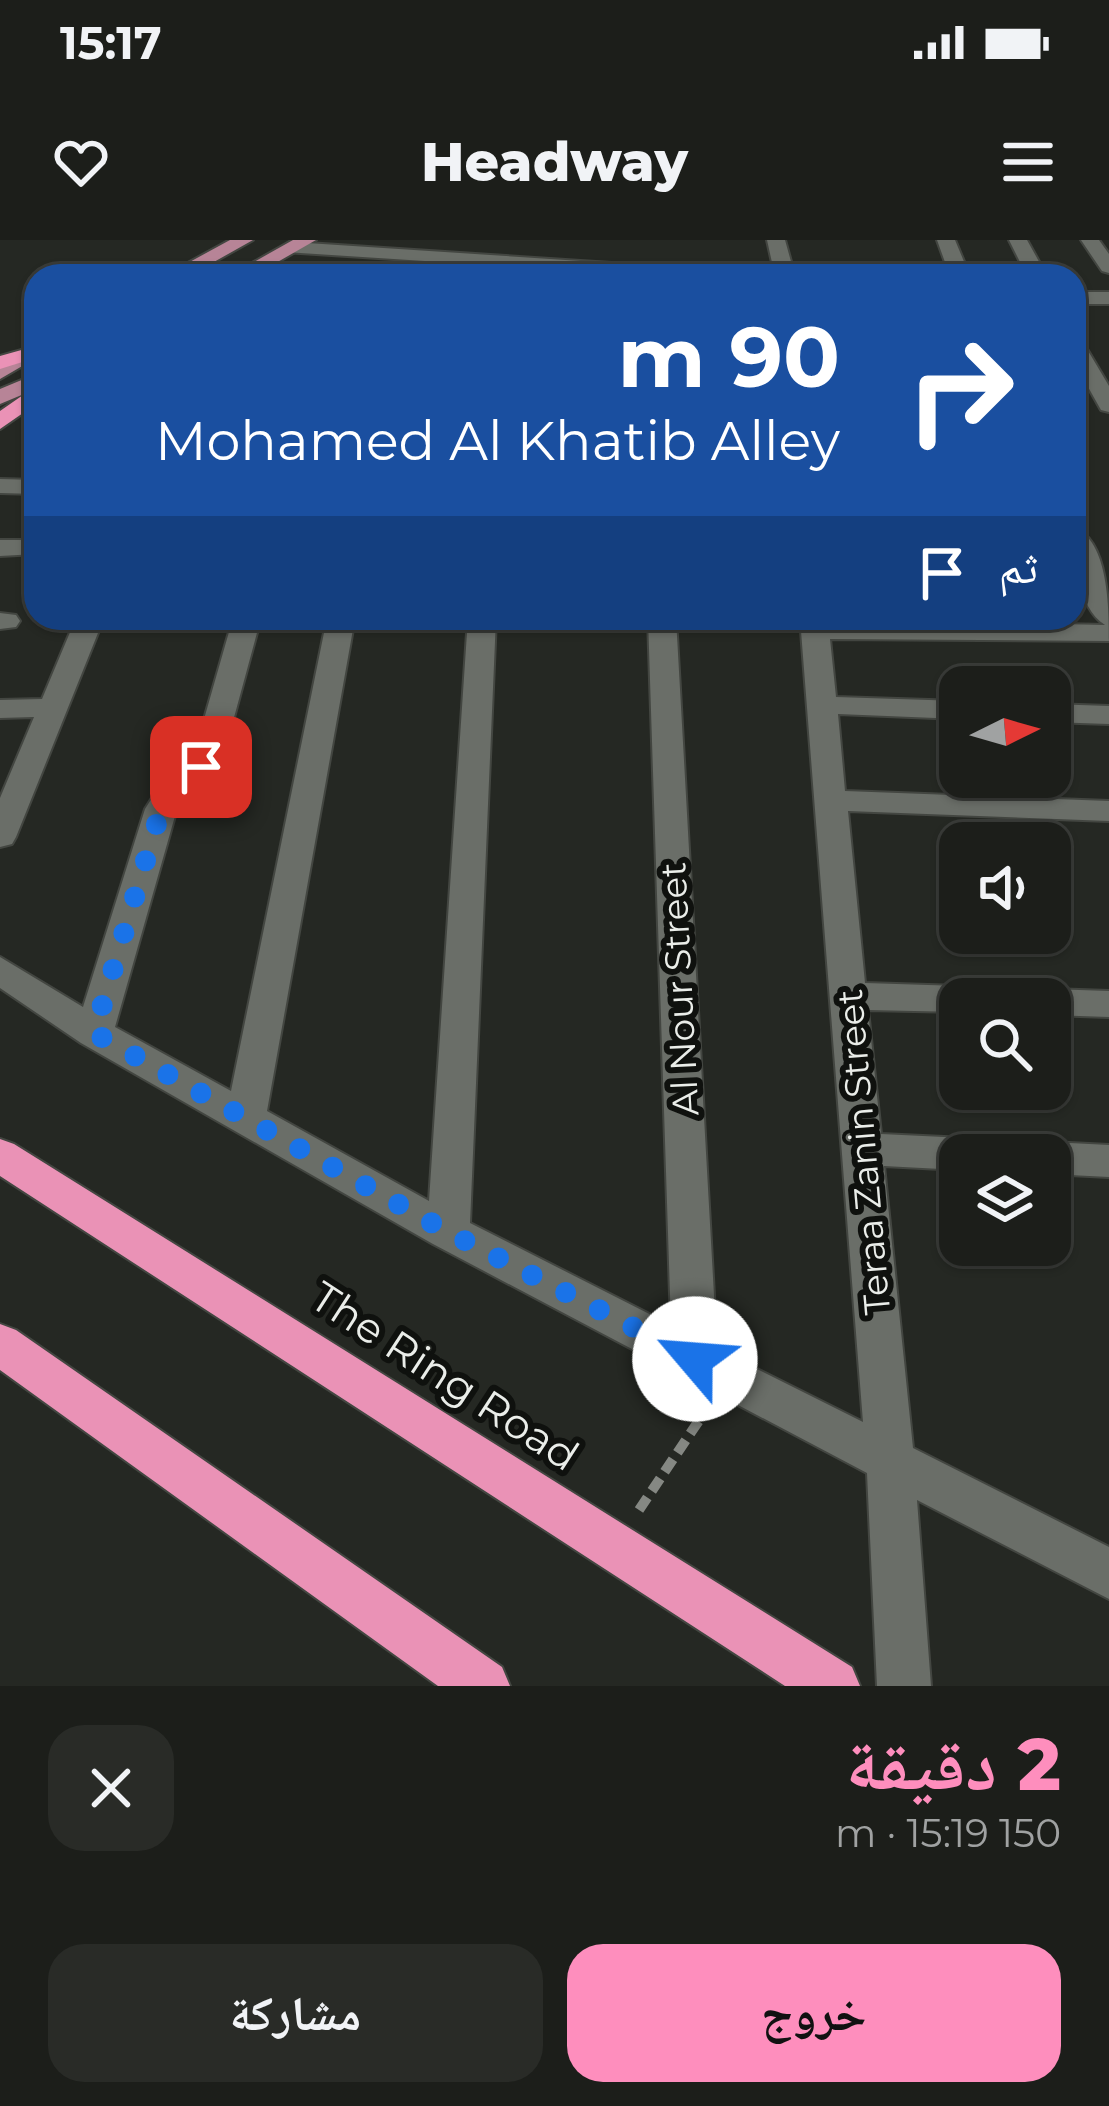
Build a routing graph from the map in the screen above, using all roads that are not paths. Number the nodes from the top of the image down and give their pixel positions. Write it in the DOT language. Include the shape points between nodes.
graph roads {
  1 [pos="244,240"];
  2 [pos="1090,240"];
  3 [pos="300,244"];
  4 [pos="197,264"];
  5 [pos="262,264"];
  6 [pos="587,264"];
  7 [pos="1109,267"];
  8 [pos="1086,364"];
  9 [pos="24,402"];
  10 [pos="1109,405"];
  11 [pos="0,422"];
  12 [pos="1086,564"];
  13 [pos="1109,618"];
  14 [pos="85,630"];
  15 [pos="244,630"];
  16 [pos="339,630"];
  17 [pos="481,630"];
  18 [pos="663,630"];
  19 [pos="816,630"];
  20 [pos="941,630"];
  21 [pos="1109,632"];
  22 [pos="823,705"];
  23 [pos="54,707"];
  24 [pos="0,709"];
  25 [pos="939,709"];
  26 [pos="1071,713"];
  27 [pos="1109,715"];
  28 [pos="831,800"];
  29 [pos="1109,811"];
  30 [pos="0,837"];
  31 [pos="0,970"];
  32 [pos="849,996"];
  33 [pos="939,998"];
  34 [pos="1071,1003"];
  35 [pos="1109,1004"];
  36 [pos="94,1033"];
  37 [pos="245,1120"];
  38 [pos="864,1149"];
  39 [pos="939,1153"];
  40 [pos="0,1155"];
  41 [pos="1071,1159"];
  42 [pos="1109,1161"];
  43 [pos="448,1232"];
  44 [pos="0,1344"];
  45 [pos="695,1359"];
  46 [pos="890,1460"];
  47 [pos="1109,1574"];
  48 [pos="483,1686"];
  49 [pos="832,1686"];
  50 [pos="904,1686"];
  1 -- 4 [label="main road"];
  2 -- 7 [label="street"];
  3 -- 5 [label="main road"];
  3 -- 6 [label="street"];
  8 -- 10 [label="street"];
  9 -- 11 [label="highway"];
  12 -- 13 [label="street"];
  14 -- 23 [label="street"];
  15 -- 36 [label="street" via="208,758 161,809"];
  16 -- 37 [label="street"];
  17 -- 43 [label="street"];
  18 -- 45 [label="street, Al Nour Street"];
  19 -- 22 [label="street, Teraa Zanin Street"];
  20 -- 21 [label="street"];
  22 -- 25 [label="street"];
  22 -- 28 [label="street, Teraa Zanin Street"];
  23 -- 24 [label="street"];
  23 -- 30 [label="street"];
  26 -- 27 [label="street"];
  28 -- 29 [label="street"];
  28 -- 32 [label="street, Teraa Zanin Street"];
  31 -- 36 [label="street"];
  32 -- 33 [label="street"];
  32 -- 38 [label="street, Teraa Zanin Street"];
  34 -- 35 [label="street"];
  36 -- 37 [label="street"];
  37 -- 43 [label="street"];
  38 -- 39 [label="street"];
  38 -- 46 [label="street, Teraa Zanin Street"];
  40 -- 49 [label="highway, The Ring Road"];
  41 -- 42 [label="street"];
  43 -- 45 [label="street"];
  44 -- 48 [label="highway"];
  45 -- 46 [label="street"];
  46 -- 47 [label="street"];
  46 -- 50 [label="street, Teraa Zanin Street"];
}
